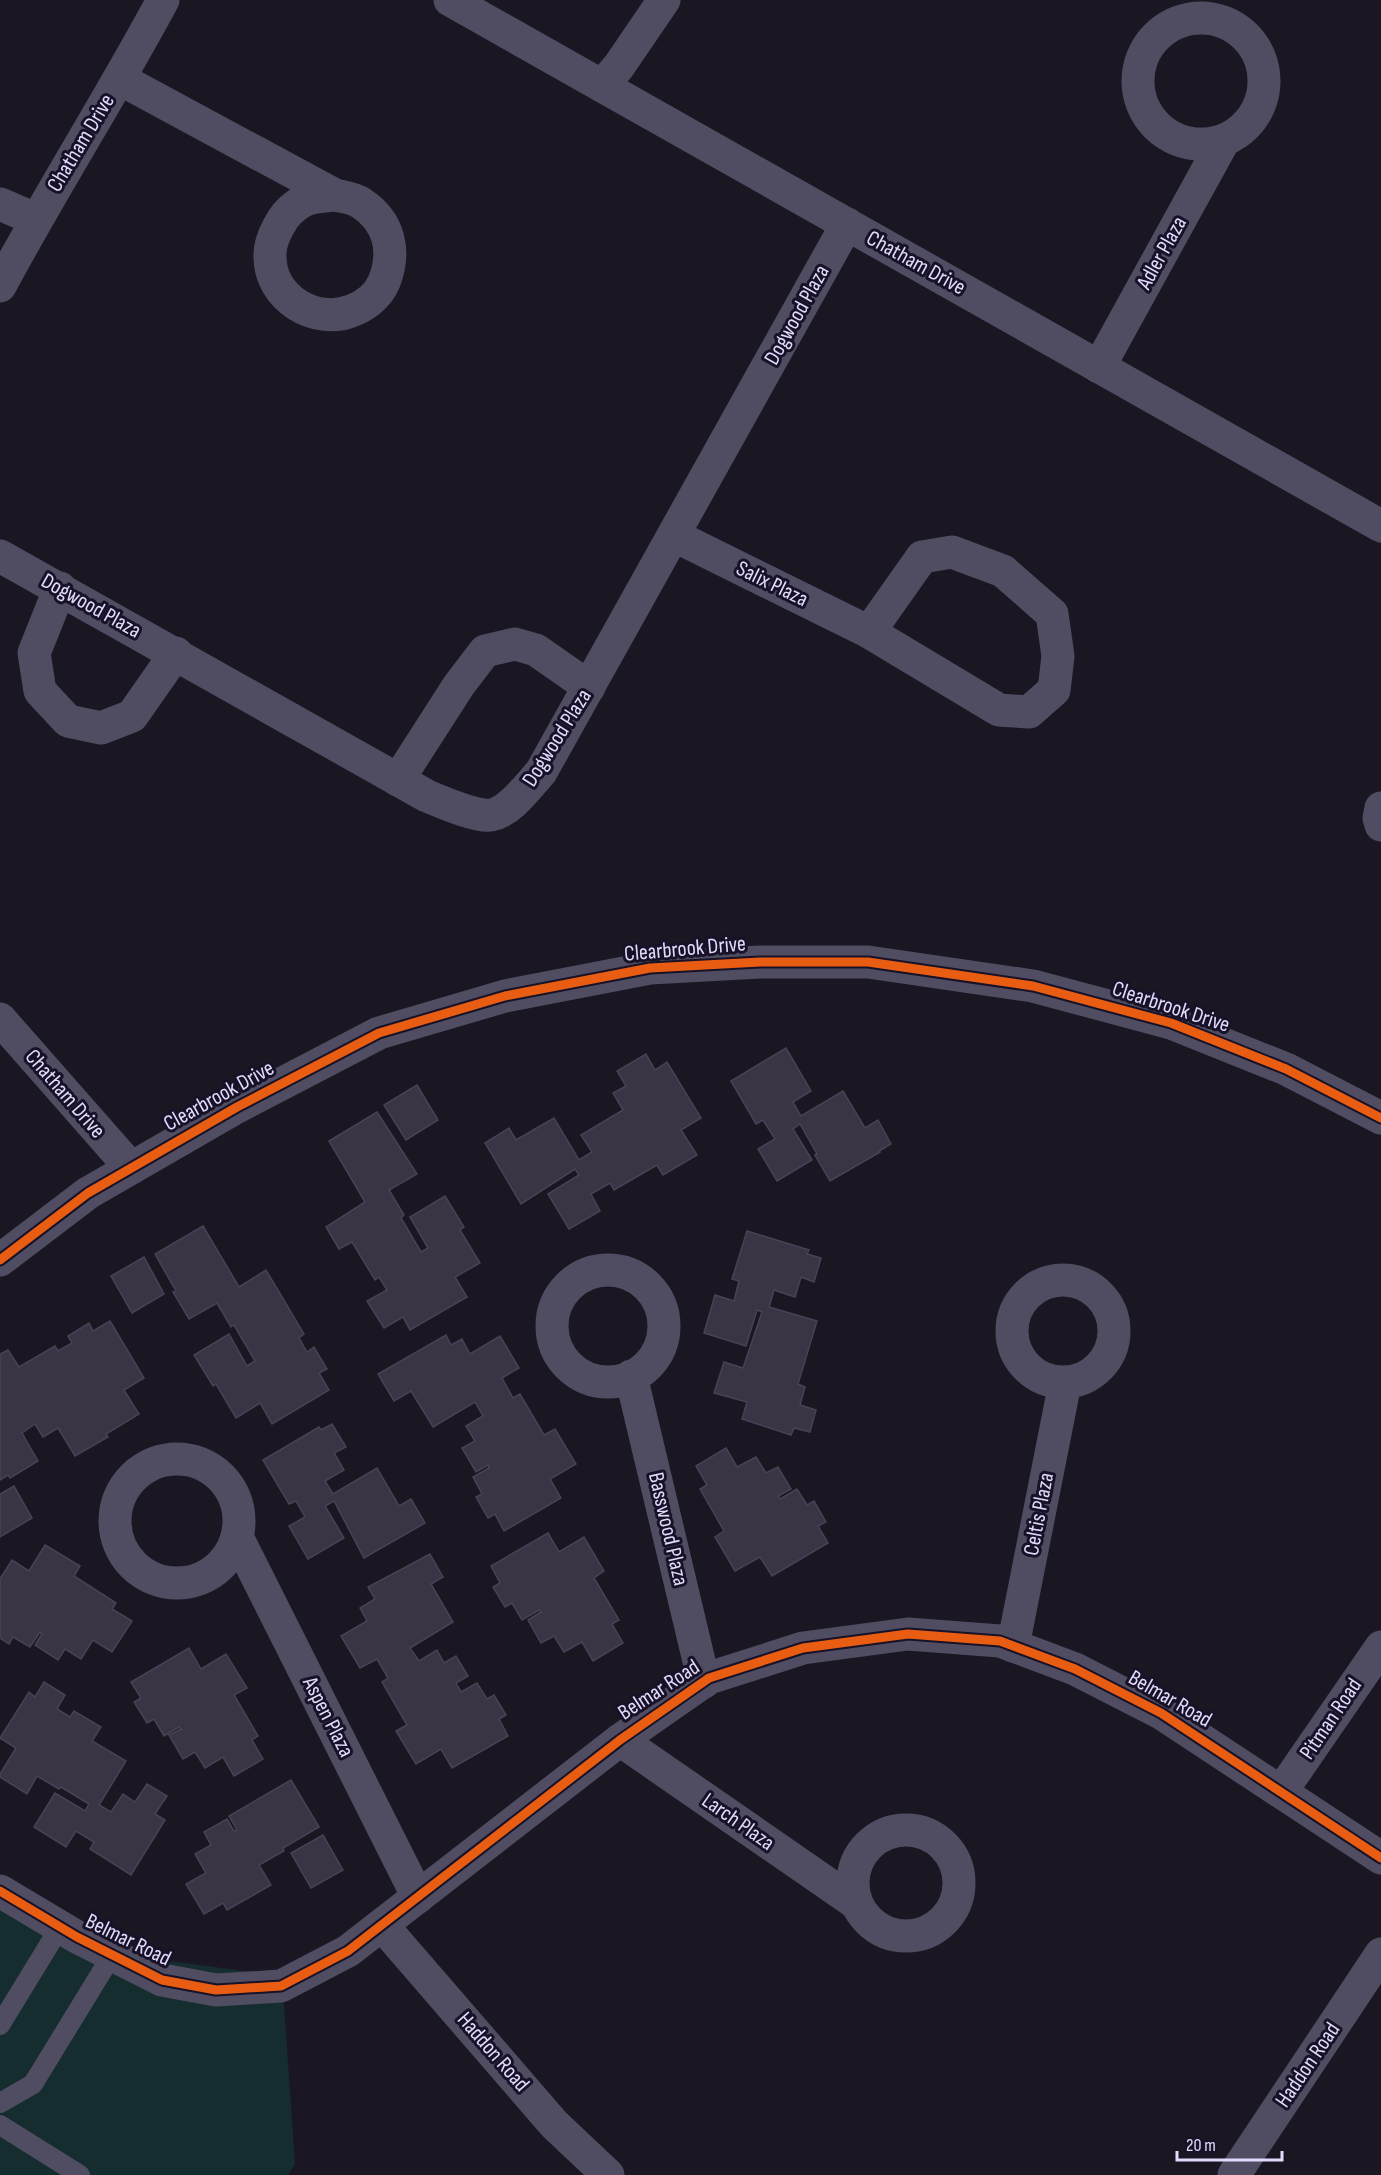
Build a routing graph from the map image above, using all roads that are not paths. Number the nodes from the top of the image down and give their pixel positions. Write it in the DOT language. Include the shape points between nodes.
graph roads {
  1 [pos="163,0"];
  2 [pos="450,0"];
  3 [pos="664,0"];
  4 [pos="120,79"];
  5 [pos="602,86"];
  6 [pos="1224,140"];
  7 [pos="335,195"];
  8 [pos="0,204"];
  9 [pos="36,219"];
  10 [pos="847,224"];
  11 [pos="0,286"];
  12 [pos="1099,367"];
  13 [pos="1381,526"];
  14 [pos="675,536"];
  15 [pos="0,556"];
  16 [pos="60,588"];
  17 [pos="869,632"];
  18 [pos="176,653"];
  19 [pos="589,687"];
  20 [pos="398,780"];
  21 [pos="1381,808"];
  22 [pos="1381,825"];
  23 [pos="0,1019"];
  24 [pos="1381,1118"];
  25 [pos="131,1168"];
  26 [pos="0,1260"];
  27 [pos="632,1376"];
  28 [pos="1065,1383"];
  29 [pos="237,1537"];
  30 [pos="1013,1646"];
  31 [pos="1381,1647"];
  32 [pos="704,1682"];
  33 [pos="620,1740"];
  34 [pos="1281,1792"];
  35 [pos="1381,1858"];
  36 [pos="0,1892"];
  37 [pos="418,1897"];
  38 [pos="857,1904"];
  39 [pos="382,1925"];
  40 [pos="60,1927"];
  41 [pos="1381,1954"];
  42 [pos="111,1955"];
  43 [pos="0,2025"];
  44 [pos="0,2103"];
  45 [pos="0,2125"];
  46 [pos="80,2175"];
  47 [pos="608,2175"];
  48 [pos="1234,2175"];
  1 -- 4 [label="street, Chatham Drive"];
  2 -- 5 [label="street, Chatham Drive"];
  3 -- 5 [label="street"];
  4 -- 7 [label="street"];
  4 -- 9 [label="street, Chatham Drive"];
  5 -- 10 [label="street, Chatham Drive"];
  6 -- 12 [label="street, Adler Plaza"];
  8 -- 9 [label="street"];
  9 -- 11 [label="street, Chatham Drive"];
  10 -- 12 [label="street, Chatham Drive"];
  10 -- 14 [label="street, Dogwood Plaza"];
  12 -- 13 [label="street, Chatham Drive"];
  14 -- 17 [label="street, Salix Plaza"];
  14 -- 19 [label="street, Dogwood Plaza"];
  15 -- 16 [label="street, Dogwood Plaza"];
  16 -- 18 [label="street, Dogwood Plaza"];
  16 -- 18 [label="street" via="34,653 40,691 68,721 101,728 132,716"];
  17 -- 17 [label="street, Salix Plaza" via="999,710 1029,711 1054,690 1058,656 1052,614 1003,571 952,552 922,557"];
  18 -- 20 [label="street, Dogwood Plaza"];
  19 -- 20 [label="street, Dogwood Plaza" via="541,772 514,804 491,815 464,810"];
  19 -- 20 [label="street" via="536,650 515,644 485,651"];
  21 -- 22 [label="street"];
  23 -- 25 [label="street, Chatham Drive"];
  24 -- 25 [label="street, Clearbrook Drive" via="1286,1069 1171,1023 1034,986 868,962 760,962 650,968 506,996 380,1033 237,1107"];
  25 -- 26 [label="street, Clearbrook Drive" via="88,1193"];
  27 -- 32 [label="street, Basswood Plaza"];
  28 -- 30 [label="street, Celtis Plaza"];
  29 -- 37 [label="street, Aspen Plaza"];
  30 -- 32 [label="street, Belmar Road" via="1000,1641 908,1634 803,1648"];
  30 -- 34 [label="street, Belmar Road" via="1075,1669 1161,1713"];
  31 -- 34 [label="street, Pitman Road"];
  32 -- 33 [label="street, Belmar Road"];
  33 -- 37 [label="street, Belmar Road"];
  33 -- 38 [label="street, Larch Plaza"];
  34 -- 35 [label="street, Belmar Road"];
  36 -- 40 [label="street, Belmar Road"];
  37 -- 39 [label="street, Belmar Road"];
  39 -- 42 [label="street, Belmar Road" via="348,1951 281,1986 216,1990 162,1980"];
  39 -- 47 [label="street, Haddon Road" via="554,2124"];
  40 -- 42 [label="street, Belmar Road"];
  40 -- 43 [label="lane"];
  41 -- 48 [label="street, Haddon Road"];
  42 -- 44 [label="lane" via="33,2084"];
  45 -- 46 [label="lane"];
}
